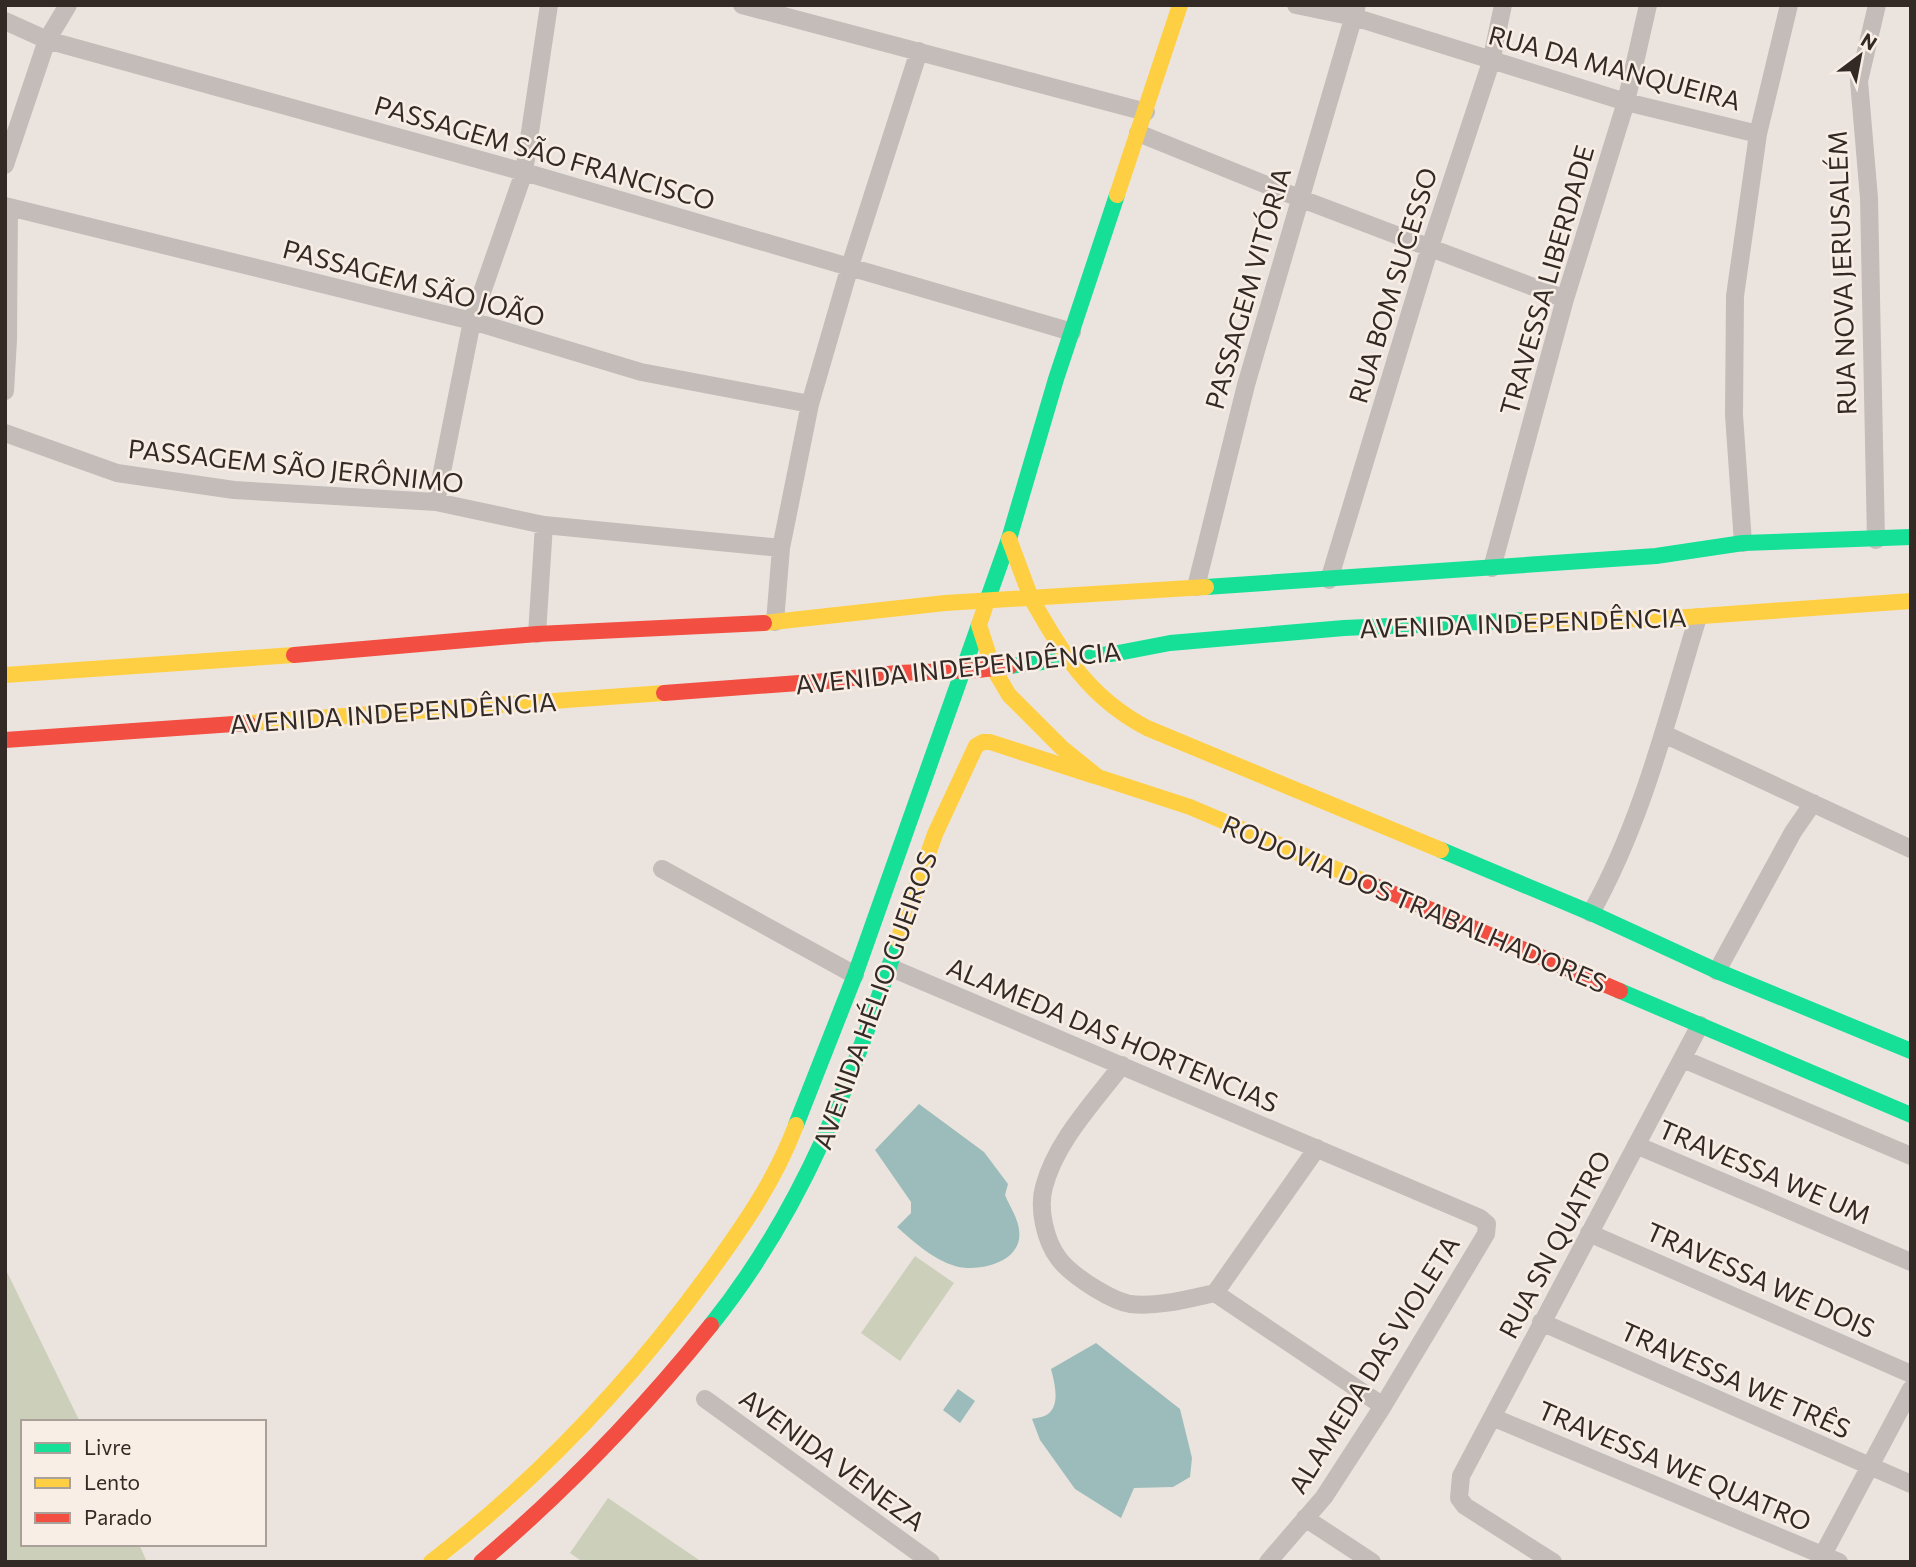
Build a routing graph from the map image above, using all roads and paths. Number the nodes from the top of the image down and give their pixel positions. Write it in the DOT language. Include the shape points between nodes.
graph roads {
  1 [pos="68,5"];
  2 [pos="549,5"];
  3 [pos="742,5"];
  4 [pos="1180,5"];
  5 [pos="1296,5"];
  6 [pos="1503,5"];
  7 [pos="1648,5"];
  8 [pos="1789,5"];
  9 [pos="1877,5"];
  10 [pos="1355,11"];
  11 [pos="5,21"];
  12 [pos="47,40"];
  13 [pos="919,51"];
  14 [pos="1491,62"];
  15 [pos="1626,103"];
  16 [pos="1146,112"];
  17 [pos="1138,133"];
  18 [pos="1758,134"];
  19 [pos="5,165"];
  20 [pos="524,172"];
  21 [pos="1299,198"];
  22 [pos="7,206"];
  23 [pos="1430,247"];
  24 [pos="850,266"];
  25 [pos="1565,299"];
  26 [pos="472,321"];
  27 [pos="1072,332"];
  28 [pos="5,391"];
  29 [pos="810,404"];
  30 [pos="5,433"];
  31 [pos="436,502"];
  32 [pos="544,525"];
  33 [pos="1911,537"];
  34 [pos="1009,539"];
  35 [pos="1875,540"];
  36 [pos="1743,543"];
  37 [pos="780,548"];
  38 [pos="1492,568"];
  39 [pos="1329,580"];
  40 [pos="1196,587"];
  41 [pos="1031,598"];
  42 [pos="987,601"];
  43 [pos="1911,601"];
  44 [pos="1698,617"];
  45 [pos="775,622"];
  46 [pos="979,625"];
  47 [pos="537,634"];
  48 [pos="1069,659"];
  49 [pos="993,668"];
  50 [pos="963,671"];
  51 [pos="5,675"];
  52 [pos="1664,734"];
  53 [pos="5,740"];
  54 [pos="1098,777"];
  55 [pos="1813,803"];
  56 [pos="1911,849"];
  57 [pos="662,869"];
  58 [pos="1591,913"];
  59 [pos="889,967"];
  60 [pos="1717,971"];
  61 [pos="855,975"];
  62 [pos="1700,1026"];
  63 [pos="1911,1051"];
  64 [pos="1683,1059"];
  65 [pos="1122,1065"];
  66 [pos="1911,1115"];
  67 [pos="1636,1145"];
  68 [pos="1317,1148"];
  69 [pos="1911,1156"];
  70 [pos="1487,1224"];
  71 [pos="1589,1233"];
  72 [pos="1911,1262"];
  73 [pos="1215,1293"];
  74 [pos="1541,1322"];
  75 [pos="1911,1374"];
  76 [pos="1911,1389"];
  77 [pos="705,1399"];
  78 [pos="1383,1406"];
  79 [pos="1492,1417"];
  80 [pos="1869,1467"];
  81 [pos="1911,1484"];
  82 [pos="1305,1518"];
  83 [pos="1827,1560"];
  84 [pos="431,1562"];
  85 [pos="481,1562"];
  86 [pos="931,1562"];
  87 [pos="1268,1562"];
  88 [pos="1372,1562"];
  89 [pos="1553,1562"];
  1 -- 12 [label="street"];
  2 -- 20 [label="street"];
  3 -- 13 [label="street"];
  4 -- 16 [label="main road"];
  5 -- 10 [label="street, RUA DA MANQUEIRA"];
  6 -- 14 [label="street, RUA BOM SUCESSO"];
  7 -- 15 [label="street, TRAVESSA LIBERDADE"];
  8 -- 18 [label="street"];
  9 -- 35 [label="street, RUA NOVA JERUSALÉM" via="1859,81 1870,198"];
  10 -- 14 [label="street, RUA DA MANQUEIRA"];
  10 -- 21 [label="street, PASSAGEM VITÓRIA"];
  11 -- 12 [label="street, PASSAGEM SÃO FRANCISCO"];
  12 -- 19 [label="street"];
  12 -- 20 [label="street, PASSAGEM SÃO FRANCISCO"];
  13 -- 16 [label="street"];
  13 -- 24 [label="street"];
  14 -- 15 [label="street, RUA DA MANQUEIRA"];
  14 -- 23 [label="street, RUA BOM SUCESSO"];
  15 -- 18 [label="street, RUA DA MANQUEIRA"];
  15 -- 25 [label="street, TRAVESSA LIBERDADE"];
  16 -- 17 [label="main road"];
  17 -- 21 [label="street"];
  17 -- 27 [label="main road"];
  18 -- 36 [label="street" via="1735,296 1734,415"];
  20 -- 24 [label="street, PASSAGEM SÃO FRANCISCO"];
  20 -- 26 [label="street"];
  21 -- 23 [label="street"];
  21 -- 40 [label="street, PASSAGEM VITÓRIA" via="1242,398"];
  22 -- 26 [label="street, PASSAGEM SÃO JOÃO"];
  22 -- 28 [label="street"];
  23 -- 25 [label="street"];
  23 -- 39 [label="street, RUA BOM SUCESSO"];
  24 -- 27 [label="street, PASSAGEM SÃO FRANCISCO"];
  24 -- 29 [label="street"];
  25 -- 38 [label="street, TRAVESSA LIBERDADE"];
  26 -- 29 [label="street, PASSAGEM SÃO JOÃO" via="640,372"];
  26 -- 31 [label="street"];
  27 -- 34 [label="main road"];
  29 -- 37 [label="street"];
  30 -- 31 [label="street, PASSAGEM SÃO JERÔNIMO" via="117,473 234,490"];
  31 -- 32 [label="street, PASSAGEM SÃO JERÔNIMO"];
  32 -- 37 [label="street, PASSAGEM SÃO JERÔNIMO"];
  32 -- 47 [label="street"];
  33 -- 35 [label="main road, AVENIDA INDEPENDÊNCIA"];
  34 -- 41 [label="main road"];
  34 -- 42 [label="main road"];
  35 -- 36 [label="main road, AVENIDA INDEPENDÊNCIA"];
  36 -- 38 [label="main road, AVENIDA INDEPENDÊNCIA" via="1656,556"];
  37 -- 45 [label="street"];
  38 -- 39 [label="main road, AVENIDA INDEPENDÊNCIA"];
  39 -- 40 [label="main road, AVENIDA INDEPENDÊNCIA"];
  40 -- 41 [label="main road, AVENIDA INDEPENDÊNCIA"];
  41 -- 42 [label="main road, AVENIDA INDEPENDÊNCIA"];
  41 -- 48 [label="main road"];
  42 -- 45 [label="main road, AVENIDA INDEPENDÊNCIA"];
  42 -- 46 [label="main road"];
  43 -- 44 [label="main road, AVENIDA INDEPENDÊNCIA"];
  44 -- 48 [label="main road, AVENIDA INDEPENDÊNCIA" via="1344,628 1170,643"];
  44 -- 52 [label="street"];
  45 -- 47 [label="main road, AVENIDA INDEPENDÊNCIA"];
  46 -- 49 [label="main road, RODOVIA DOS TRABALHADORES"];
  46 -- 50 [label="main road"];
  47 -- 51 [label="main road, AVENIDA INDEPENDÊNCIA"];
  48 -- 49 [label="main road, AVENIDA INDEPENDÊNCIA"];
  48 -- 58 [label="main road" via="1112,708 1147,728"];
  49 -- 50 [label="main road, AVENIDA INDEPENDÊNCIA"];
  49 -- 54 [label="main road, RODOVIA DOS TRABALHADORES" via="1032,720"];
  50 -- 53 [label="main road, AVENIDA INDEPENDÊNCIA"];
  50 -- 61 [label="main road"];
  52 -- 55 [label="street"];
  52 -- 58 [label="street" via="1626,844"];
  54 -- 59 [label="main road, AVENIDA HÉLIO GUEIROS" via="990,742 976,746 931,846"];
  54 -- 62 [label="main road, RODOVIA DOS TRABALHADORES" via="1190,807"];
  55 -- 56 [label="street"];
  55 -- 60 [label="street"];
  57 -- 61 [label="street"];
  58 -- 60 [label="main road"];
  59 -- 65 [label="street, ALAMEDA DAS HORTENCIAS"];
  59 -- 85 [label="main road, AVENIDA HÉLIO GUEIROS" via="847,1087 819,1150 758,1259 670,1374 619,1431 552,1500"];
  60 -- 63 [label="main road"];
  61 -- 84 [label="main road" via="791,1139 751,1216 708,1277 666,1332 540,1468"];
  62 -- 64 [label="street, RUA SN QUATRO"];
  62 -- 66 [label="main road, RODOVIA DOS TRABALHADORES"];
  64 -- 67 [label="street, RUA SN QUATRO"];
  64 -- 69 [label="street"];
  65 -- 68 [label="street, ALAMEDA DAS HORTENCIAS"];
  65 -- 73 [label="street" via="1066,1139 1051,1167 1043,1190 1049,1239 1059,1259 1080,1279 1128,1304 1166,1303"];
  67 -- 71 [label="street, RUA SN QUATRO"];
  67 -- 72 [label="street, TRAVESSA WE UM"];
  68 -- 70 [label="street, ALAMEDA DAS HORTENCIAS"];
  68 -- 73 [label="street"];
  70 -- 78 [label="street, ALAMEDA DAS VIOLETA" via="1486,1234"];
  71 -- 74 [label="street, RUA SN QUATRO"];
  71 -- 75 [label="street, TRAVESSA WE DOIS"];
  73 -- 78 [label="street"];
  74 -- 79 [label="street, RUA SN QUATRO"];
  74 -- 80 [label="street, TRAVESSA WE TRÊS"];
  76 -- 80 [label="street"];
  77 -- 86 [label="street, AVENIDA VENEZA"];
  78 -- 82 [label="street, ALAMEDA DAS VIOLETA" via="1324,1497"];
  79 -- 83 [label="street, TRAVESSA WE QUATRO"];
  79 -- 89 [label="street, RUA SN QUATRO" via="1461,1476 1459,1498"];
  80 -- 81 [label="street, TRAVESSA WE TRÊS"];
  80 -- 83 [label="street"];
  82 -- 87 [label="street, ALAMEDA DAS VIOLETA"];
  82 -- 88 [label="street"];
}
